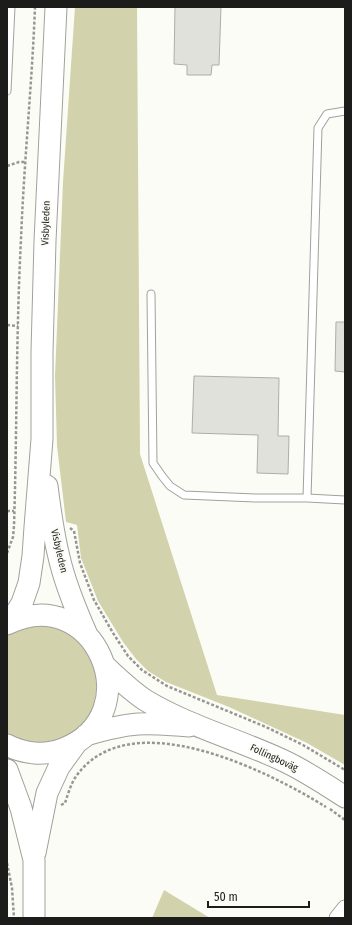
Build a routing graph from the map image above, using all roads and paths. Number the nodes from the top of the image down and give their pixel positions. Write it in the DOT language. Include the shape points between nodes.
graph roads {
  1 [pos="11,7"];
  2 [pos="35,7"];
  3 [pos="56,7"];
  4 [pos="7,91"];
  5 [pos="345,111"];
  6 [pos="26,162"];
  7 [pos="7,166"];
  8 [pos="151,294"];
  9 [pos="7,325"];
  10 [pos="18,326"];
  11 [pos="307,498"];
  12 [pos="345,500"];
  13 [pos="7,511"];
  14 [pos="14,511"];
  15 [pos="14,526"];
  16 [pos="44,527"];
  17 [pos="7,553"];
  18 [pos="9,623"];
  19 [pos="87,635"];
  20 [pos="105,666"];
  21 [pos="199,727"];
  22 [pos="81,738"];
  23 [pos="7,745"];
  24 [pos="7,770"];
  25 [pos="345,770"];
  26 [pos="345,797"];
  27 [pos="44,807"];
  28 [pos="345,820"];
  29 [pos="34,860"];
  30 [pos="7,863"];
  31 [pos="345,908"];
  32 [pos="14,918"];
  33 [pos="34,918"];
  34 [pos="337,918"];
  1 -- 4 [label="lane"];
  2 -- 6 [label="path"];
  3 -- 16 [label="main road, Visbyleden" via="42,352"];
  5 -- 11 [label="lane" via="327,114 318,128"];
  6 -- 7 [label="path"];
  6 -- 10 [label="path"];
  8 -- 11 [label="lane" via="153,463 162,476 170,486 184,495"];
  9 -- 10 [label="path"];
  10 -- 14 [label="path"];
  11 -- 12 [label="lane"];
  13 -- 14 [label="path"];
  14 -- 15 [label="path"];
  15 -- 16 [label="path"];
  15 -- 17 [label="path"];
  16 -- 18 [label="main road, Visbyleden" via="33,556 29,583 22,602"];
  16 -- 19 [label="main road, Visbyleden" via="59,557"];
  16 -- 25 [label="path" via="70,527 74,531 80,562 94,600 120,645 142,670 155,680 303,745"];
  18 -- 19 [label="main road" via="35,616 52,617 71,624"];
  19 -- 20 [label="main road"];
  20 -- 21 [label="main road, Follingboväg" via="145,700"];
  20 -- 22 [label="main road" via="108,683 101,715 92,729"];
  21 -- 22 [label="main road, Follingboväg" via="137,724 120,726"];
  21 -- 26 [label="main road, Follingboväg" via="283,761"];
  22 -- 23 [label="main road, Follingboväg" via="59,750 40,753 21,751"];
  22 -- 27 [label="main road" via="56,774"];
  24 -- 29 [label="main road" via="21,808"];
  27 -- 28 [label="path" via="61,806 65,803 76,776 93,759 130,745 160,744 196,748 244,764 303,793"];
  27 -- 29 [label="main road"];
  29 -- 33 [label="main road"];
  30 -- 32 [label="path"];
  31 -- 34 [label="street"];
}
